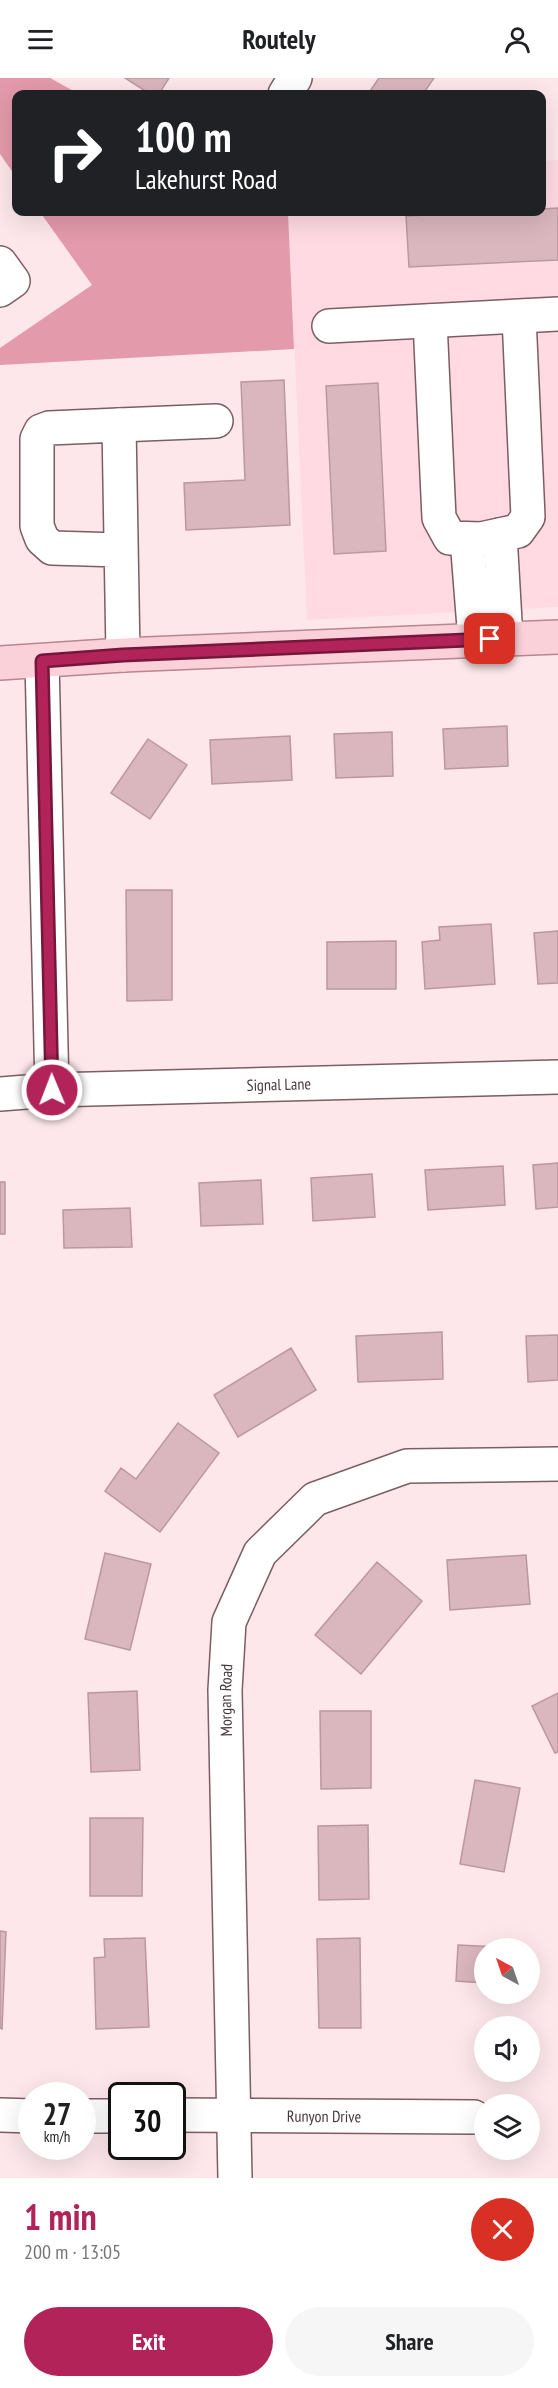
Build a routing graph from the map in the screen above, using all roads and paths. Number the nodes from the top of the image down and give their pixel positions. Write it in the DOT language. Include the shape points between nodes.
graph roads {
  1 [pos="0,263"];
  2 [pos="0,290"];
  3 [pos="558,315"];
  4 [pos="519,316"];
  5 [pos="430,321"];
  6 [pos="329,326"];
  7 [pos="216,422"];
  8 [pos="119,425"];
  9 [pos="500,535"];
  10 [pos="467,539"];
  11 [pos="120,550"];
  12 [pos="558,637"];
  13 [pos="490,639"];
  14 [pos="123,655"];
  15 [pos="42,661"];
  16 [pos="0,663"];
  17 [pos="558,1077"];
  18 [pos="52,1090"];
  19 [pos="0,1094"];
  20 [pos="558,1464"];
  21 [pos="234,2114"];
  22 [pos="0,2115"];
  23 [pos="186,2115"];
  24 [pos="18,2116"];
  25 [pos="474,2117"];
  26 [pos="235,2178"];
  1 -- 2 [label="street" via="13,281"];
  3 -- 4 [label="street"];
  4 -- 5 [label="street"];
  4 -- 9 [label="street" via="528,517 518,531"];
  5 -- 6 [label="street"];
  5 -- 10 [label="street" via="439,518 450,538"];
  7 -- 8 [label="street"];
  8 -- 11 [label="street"];
  8 -- 11 [label="street" via="41,431 37,439 37,526 42,539 52,548"];
  9 -- 10 [label="street"];
  9 -- 13 [label="street"];
  10 -- 13 [label="street"];
  11 -- 14 [label="street"];
  12 -- 13 [label="main road"];
  13 -- 14 [label="main road"];
  14 -- 15 [label="main road"];
  15 -- 16 [label="main road"];
  15 -- 18 [label="street"];
  17 -- 18 [label="street, Signal Lane"];
  18 -- 19 [label="street, Signal Lane"];
  20 -- 21 [label="street, Morgan Road" via="407,1466 315,1499 261,1553 229,1622 225,1690"];
  21 -- 23 [label="street, Runyon Drive"];
  21 -- 25 [label="street, Runyon Drive"];
  21 -- 26 [label="street, Morgan Road"];
  22 -- 24 [label="street"];
}
